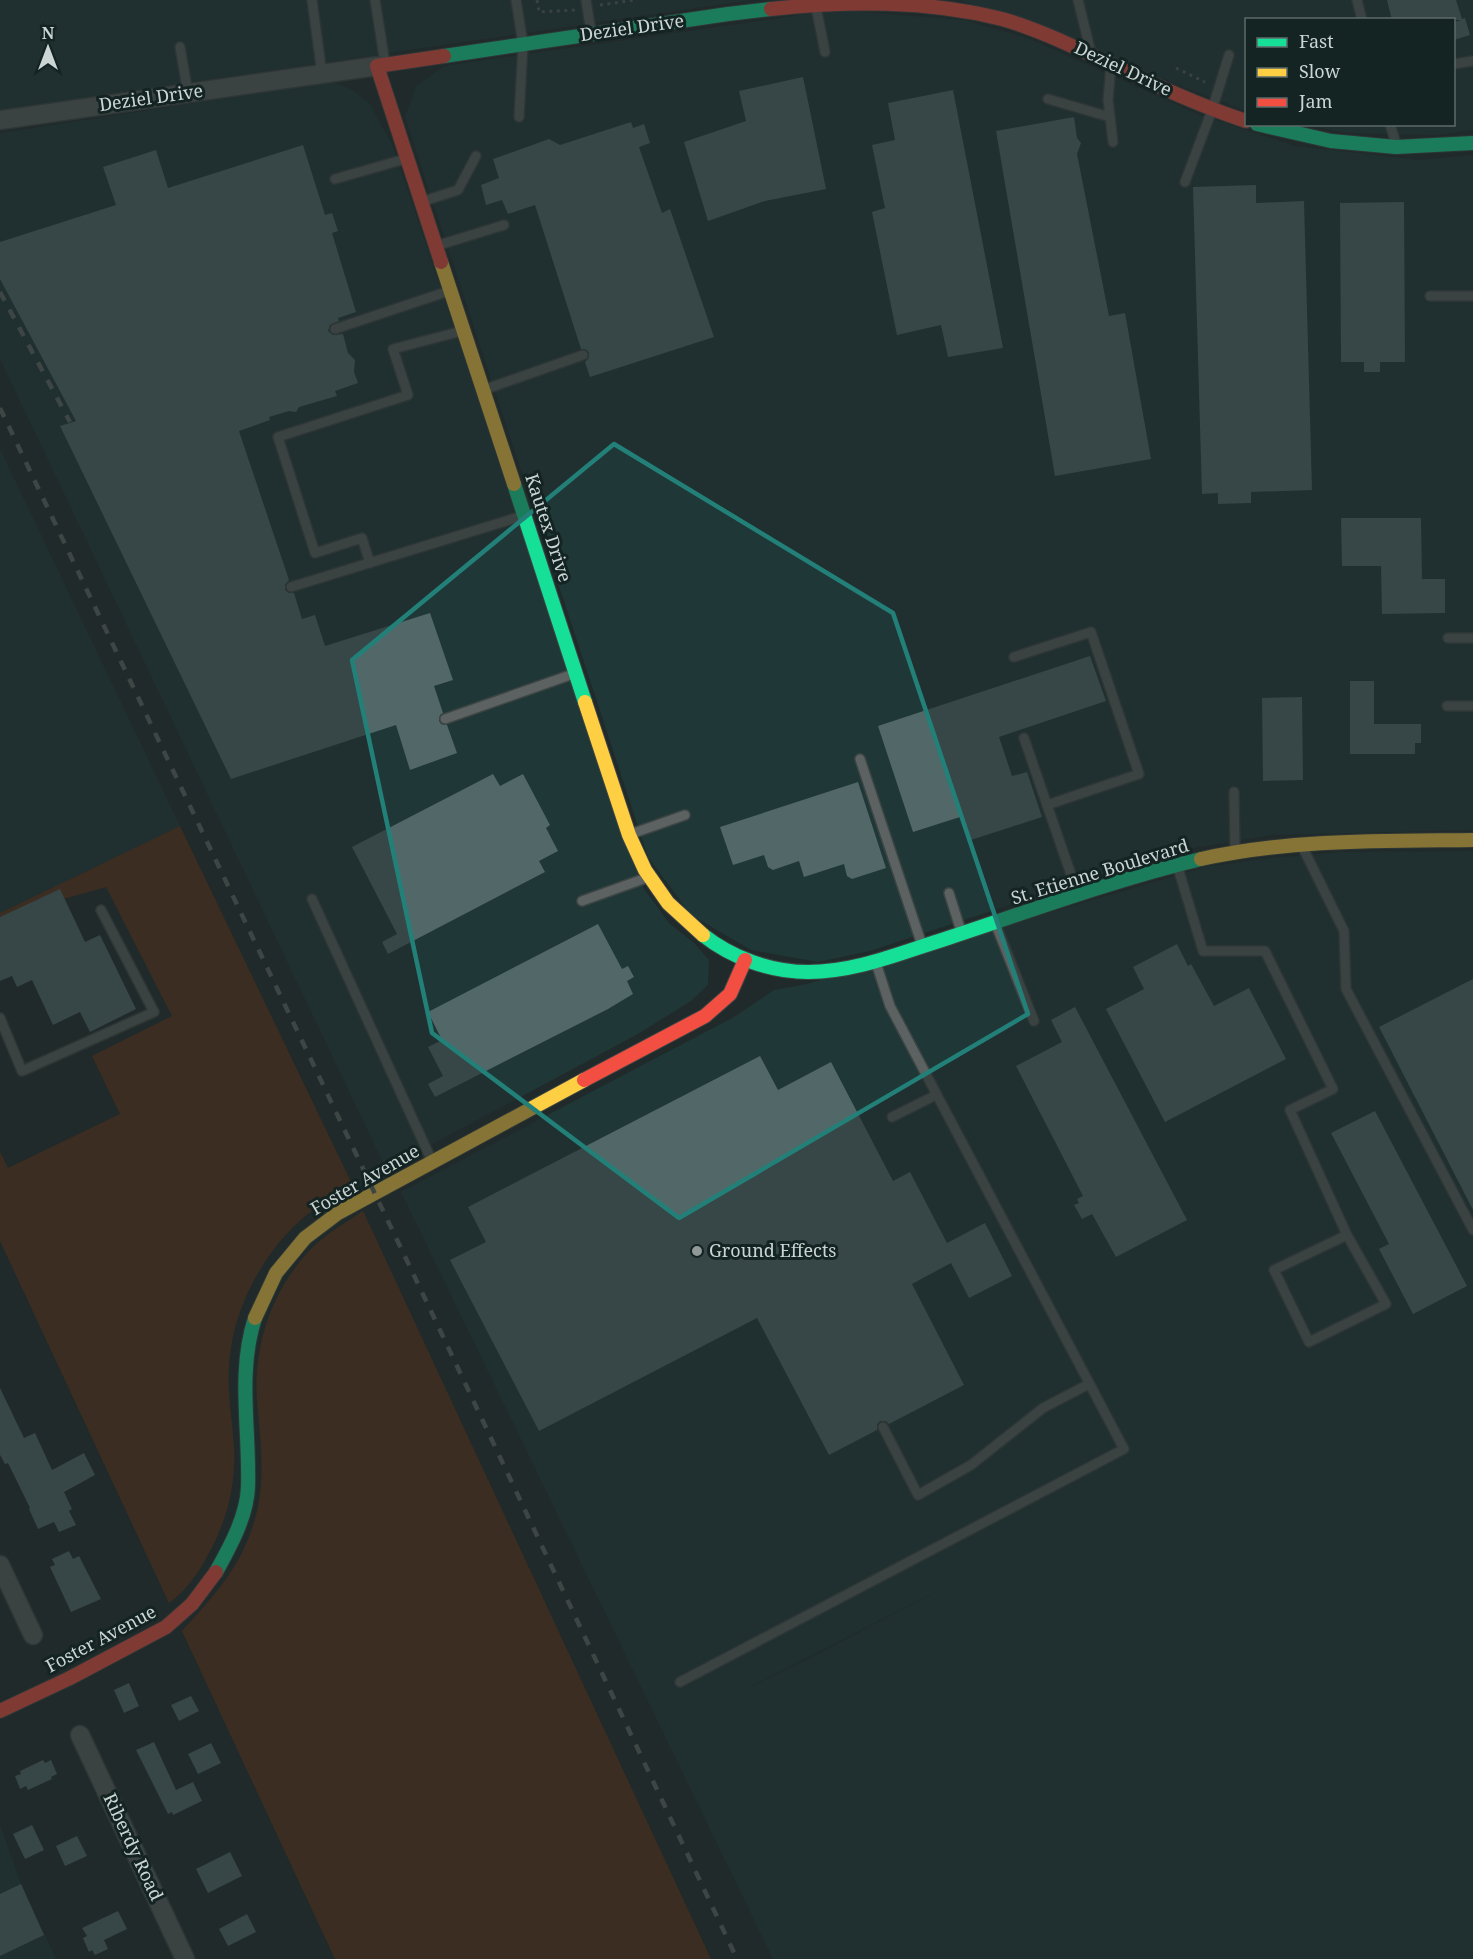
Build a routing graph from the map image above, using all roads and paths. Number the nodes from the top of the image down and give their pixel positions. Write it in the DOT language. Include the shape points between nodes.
graph roads {
  1 [pos="312,0"];
  2 [pos="375,0"];
  3 [pos="516,0"];
  4 [pos="537,0"];
  5 [pos="586,0"];
  6 [pos="635,0"];
  7 [pos="1078,0"];
  8 [pos="1357,0"];
  9 [pos="831,1"];
  10 [pos="816,5"];
  11 [pos="954,5"];
  12 [pos="599,6"];
  13 [pos="574,11"];
  14 [pos="1362,18"];
  15 [pos="591,34"];
  16 [pos="523,44"];
  17 [pos="180,47"];
  18 [pos="825,52"];
  19 [pos="1091,54"];
  20 [pos="1229,55"];
  21 [pos="1473,61"];
  22 [pos="1111,63"];
  23 [pos="1455,64"];
  24 [pos="381,65"];
  25 [pos="322,74"];
  26 [pos="188,93"];
  27 [pos="1048,99"];
  28 [pos="1212,110"];
  29 [pos="519,117"];
  30 [pos="1110,117"];
  31 [pos="0,120"];
  32 [pos="1245,121"];
  33 [pos="1266,126"];
  34 [pos="1391,126"];
  35 [pos="1113,142"];
  36 [pos="1473,143"];
  37 [pos="1396,147"];
  38 [pos="476,156"];
  39 [pos="407,158"];
  40 [pos="334,179"];
  41 [pos="1185,182"];
  42 [pos="422,202"];
  43 [pos="504,225"];
  44 [pos="436,246"];
  45 [pos="451,290"];
  46 [pos="1430,296"];
  47 [pos="1473,296"];
  48 [pos="335,329"];
  49 [pos="464,330"];
  50 [pos="583,355"];
  51 [pos="484,390"];
  52 [pos="524,516"];
  53 [pos="370,563"];
  54 [pos="291,587"];
  55 [pos="1448,638"];
  56 [pos="1473,638"];
  57 [pos="1014,657"];
  58 [pos="576,673"];
  59 [pos="1447,706"];
  60 [pos="1473,706"];
  61 [pos="445,719"];
  62 [pos="1024,738"];
  63 [pos="860,759"];
  64 [pos="1234,792"];
  65 [pos="1047,805"];
  66 [pos="685,815"];
  67 [pos="629,835"];
  68 [pos="1473,840"];
  69 [pos="1301,844"];
  70 [pos="1235,852"];
  71 [pos="1178,865"];
  72 [pos="649,877"];
  73 [pos="949,893"];
  74 [pos="1078,894"];
  75 [pos="312,899"];
  76 [pos="582,901"];
  77 [pos="101,910"];
  78 [pos="995,923"];
  79 [pos="962,933"];
  80 [pos="922,946"];
  81 [pos="745,960"];
  82 [pos="875,961"];
  83 [pos="0,1018"];
  84 [pos="1034,1021"];
  85 [pos="936,1095"];
  86 [pos="892,1117"];
  87 [pos="433,1161"];
  88 [pos="1473,1230"];
  89 [pos="1347,1235"];
  90 [pos="1089,1384"];
  91 [pos="883,1426"];
  92 [pos="0,1565"];
  93 [pos="33,1635"];
  94 [pos="680,1682"];
  95 [pos="0,1711"];
  96 [pos="80,1735"];
  97 [pos="185,1959"];
  1 -- 25 [label="lane"];
  2 -- 24 [label="lane"];
  3 -- 16 [label="lane"];
  4 -- 13 [label="path" via="539,12"];
  5 -- 15 [label="lane"];
  6 -- 12 [label="path"];
  7 -- 19 [label="lane"];
  8 -- 14 [label="lane"];
  9 -- 10 [label="street, Deziel Drive"];
  9 -- 11 [label="street, Deziel Drive"];
  10 -- 15 [label="street, Deziel Drive" via="727,10"];
  10 -- 18 [label="lane"];
  11 -- 19 [label="street, Deziel Drive" via="1003,19"];
  15 -- 16 [label="street, Deziel Drive"];
  16 -- 24 [label="street, Deziel Drive"];
  16 -- 29 [label="lane"];
  17 -- 26 [label="lane"];
  19 -- 22 [label="street, Deziel Drive"];
  20 -- 28 [label="lane"];
  21 -- 23 [label="lane"];
  22 -- 28 [label="street, Deziel Drive"];
  22 -- 30 [label="lane"];
  24 -- 25 [label="street, Deziel Drive"];
  24 -- 39 [label="street, Kautex Drive"];
  25 -- 26 [label="street, Deziel Drive"];
  26 -- 31 [label="street, Deziel Drive"];
  27 -- 30 [label="lane"];
  28 -- 32 [label="street, Deziel Drive"];
  28 -- 41 [label="lane"];
  30 -- 35 [label="lane"];
  33 -- 37 [label="street" via="1331,141"];
  34 -- 37 [label="lane"];
  36 -- 37 [label="street"];
  38 -- 42 [label="lane" via="458,190"];
  39 -- 40 [label="lane"];
  39 -- 42 [label="street, Kautex Drive"];
  42 -- 44 [label="street, Kautex Drive"];
  43 -- 44 [label="lane"];
  44 -- 45 [label="street, Kautex Drive"];
  45 -- 48 [label="lane"];
  45 -- 49 [label="street, Kautex Drive"];
  46 -- 47 [label="lane"];
  49 -- 51 [label="street, Kautex Drive"];
  49 -- 53 [label="lane" via="393,349 408,395 278,437 315,553 362,538"];
  50 -- 51 [label="lane"];
  51 -- 52 [label="street, Kautex Drive"];
  52 -- 53 [label="lane"];
  52 -- 58 [label="street, Kautex Drive"];
  53 -- 54 [label="lane"];
  55 -- 56 [label="lane"];
  57 -- 65 [label="lane" via="1091,632 1138,774"];
  58 -- 61 [label="lane"];
  58 -- 67 [label="street, Kautex Drive"];
  59 -- 60 [label="lane"];
  62 -- 65 [label="lane"];
  63 -- 80 [label="lane"];
  64 -- 70 [label="lane"];
  65 -- 74 [label="lane"];
  66 -- 67 [label="lane"];
  67 -- 72 [label="street, Kautex Drive"];
  68 -- 69 [label="street, St. Etienne Boulevard"];
  69 -- 70 [label="street, St. Etienne Boulevard"];
  69 -- 88 [label="lane" via="1344,932 1346,989"];
  70 -- 71 [label="street, St. Etienne Boulevard"];
  71 -- 74 [label="street, St. Etienne Boulevard"];
  71 -- 89 [label="lane" via="1203,951 1265,951 1333,1089 1290,1110"];
  72 -- 76 [label="lane"];
  72 -- 81 [label="street, Kautex Drive" via="673,909 710,943"];
  73 -- 79 [label="lane"];
  74 -- 78 [label="street, St. Etienne Boulevard"];
  75 -- 87 [label="lane"];
  77 -- 83 [label="lane" via="154,1012 22,1071"];
  78 -- 79 [label="street, St. Etienne Boulevard"];
  78 -- 84 [label="lane"];
  79 -- 80 [label="street, St. Etienne Boulevard"];
  80 -- 82 [label="street, St. Etienne Boulevard"];
  81 -- 82 [label="street, St. Etienne Boulevard" via="788,972 836,970"];
  81 -- 87 [label="street, Foster Avenue" via="730,994 705,1017"];
  82 -- 85 [label="lane" via="890,1006"];
  85 -- 86 [label="lane"];
  85 -- 90 [label="lane"];
  87 -- 95 [label="street, Foster Avenue" via="338,1213 305,1238 276,1273 254,1320 244,1377 248,1490 236,1536 214,1576 192,1604 166,1627"];
  89 -- 89 [label="lane" via="1386,1304 1309,1341 1274,1270"];
  90 -- 91 [label="lane" via="1043,1408 971,1465 918,1495"];
  90 -- 94 [label="lane" via="1124,1449"];
  92 -- 93 [label="street"];
  96 -- 97 [label="street, Riberdy Road"];
}
